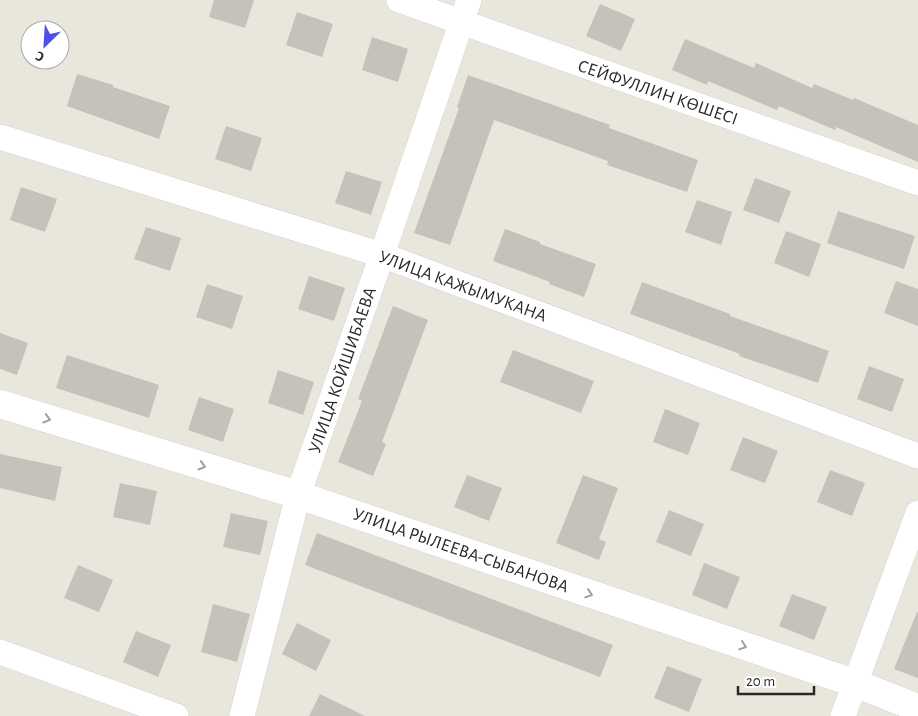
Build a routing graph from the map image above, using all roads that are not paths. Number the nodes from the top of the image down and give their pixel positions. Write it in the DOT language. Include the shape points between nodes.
graph roads {
  1 [pos="399,0"];
  2 [pos="465,11"];
  3 [pos="0,136"];
  4 [pos="918,183"];
  5 [pos="382,255"];
  6 [pos="0,404"];
  7 [pos="918,456"];
  8 [pos="298,495"];
  9 [pos="918,513"];
  10 [pos="0,652"];
  11 [pos="854,684"];
  12 [pos="918,708"];
  13 [pos="176,716"];
  14 [pos="242,716"];
  15 [pos="843,716"];
  1 -- 2 [label="street, СЕЙФУЛЛИН КӨШЕСІ"];
  2 -- 4 [label="street, СЕЙФУЛЛИН КӨШЕСІ"];
  2 -- 5 [label="street, УЛИЦА КОЙШИБАЕВА"];
  3 -- 5 [label="street, УЛИЦА КАЖЫМУКАНА"];
  5 -- 7 [label="street, УЛИЦА КАЖЫМУКАНА"];
  5 -- 8 [label="street, УЛИЦА КОЙШИБАЕВА"];
  6 -- 8 [label="street, УЛИЦА РЫЛЕЕВА-СЫБАНОВА, one-way"];
  8 -- 11 [label="street, УЛИЦА РЫЛЕЕВА-СЫБАНОВА, one-way"];
  8 -- 14 [label="street, УЛИЦА КОЙШИБАЕВА"];
  9 -- 11 [label="street"];
  10 -- 13 [label="street"];
  11 -- 12 [label="street, УЛИЦА РЫЛЕЕВА-СЫБАНОВА"];
  11 -- 15 [label="street"];
}
